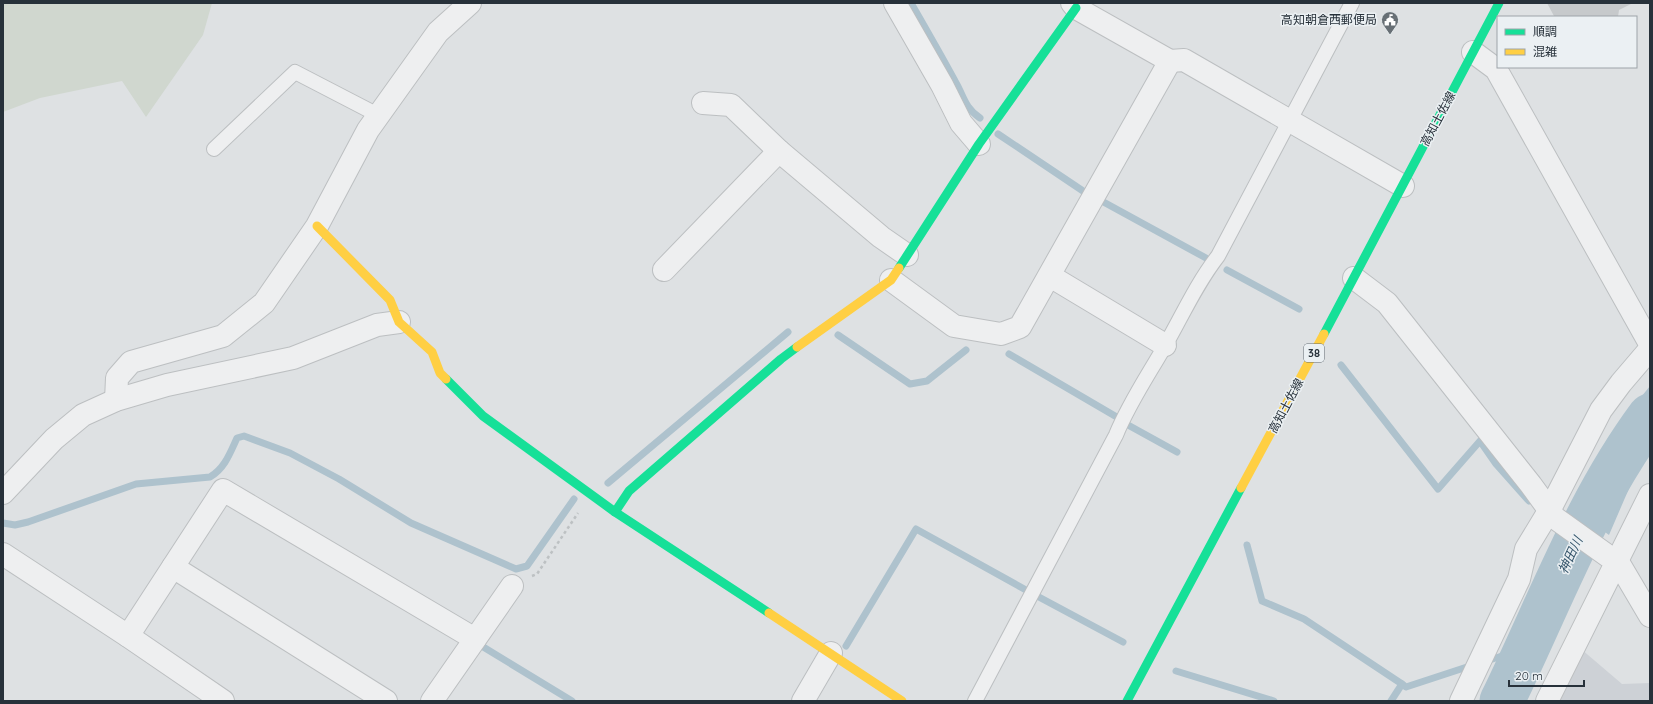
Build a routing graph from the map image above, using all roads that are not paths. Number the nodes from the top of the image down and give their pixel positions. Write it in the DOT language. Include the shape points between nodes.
graph roads {
  1 [pos="470,3"];
  2 [pos="895,3"];
  3 [pos="1352,3"];
  4 [pos="1499,3"];
  5 [pos="1074,6"];
  6 [pos="1473,52"];
  7 [pos="1170,61"];
  8 [pos="703,103"];
  9 [pos="378,115"];
  10 [pos="1290,121"];
  11 [pos="979,144"];
  12 [pos="214,150"];
  13 [pos="780,150"];
  14 [pos="1403,186"];
  15 [pos="317,226"];
  16 [pos="907,255"];
  17 [pos="664,270"];
  18 [pos="1050,276"];
  19 [pos="1354,278"];
  20 [pos="891,280"];
  21 [pos="399,322"];
  22 [pos="1650,344"];
  23 [pos="1166,345"];
  24 [pos="1650,349"];
  25 [pos="116,400"];
  26 [pos="3,493"];
  27 [pos="1650,495"];
  28 [pos="615,512"];
  29 [pos="1552,514"];
  30 [pos="3,554"];
  31 [pos="1612,558"];
  32 [pos="173,567"];
  33 [pos="512,586"];
  34 [pos="1650,616"];
  35 [pos="128,636"];
  36 [pos="475,639"];
  37 [pos="831,653"];
  38 [pos="223,701"];
  39 [pos="386,701"];
  40 [pos="432,701"];
  41 [pos="803,701"];
  42 [pos="902,701"];
  43 [pos="975,701"];
  44 [pos="1127,701"];
  45 [pos="1461,701"];
  46 [pos="1547,701"];
  1 -- 9 [label="street" via="438,32"];
  2 -- 11 [label="street" via="961,123"];
  3 -- 10 [label="lane"];
  4 -- 6 [label="street, 高知土佐線 / 38"];
  5 -- 7 [label="street"];
  5 -- 11 [label="street"];
  6 -- 14 [label="street, 高知土佐線 / 38"];
  6 -- 22 [label="street" via="1496,70"];
  7 -- 10 [label="street" via="1184,60"];
  7 -- 18 [label="street"];
  8 -- 13 [label="street" via="731,106"];
  9 -- 12 [label="lane" via="295,72"];
  9 -- 15 [label="street"];
  10 -- 14 [label="street"];
  10 -- 23 [label="lane" via="1218,256 1207,270"];
  11 -- 16 [label="street"];
  13 -- 16 [label="street" via="881,238"];
  13 -- 17 [label="street"];
  14 -- 19 [label="street, 高知土佐線 / 38"];
  15 -- 21 [label="street" via="390,300"];
  15 -- 25 [label="street" via="264,303 223,336 131,362 117,378"];
  16 -- 20 [label="street"];
  18 -- 20 [label="street" via="1020,327 1001,334 954,326"];
  18 -- 23 [label="street"];
  19 -- 29 [label="street" via="1386,303"];
  19 -- 44 [label="street, 高知土佐線 / 38"];
  20 -- 28 [label="street" via="781,359 629,491"];
  21 -- 25 [label="street" via="377,325 293,358 167,385"];
  21 -- 28 [label="street" via="432,352 440,373 484,416"];
  23 -- 43 [label="lane" via="1126,412"];
  24 -- 29 [label="street" via="1601,410"];
  25 -- 26 [label="street" via="83,415 54,439"];
  27 -- 31 [label="street"];
  28 -- 37 [label="street"];
  29 -- 31 [label="street"];
  29 -- 45 [label="street" via="1526,549 1519,579"];
  30 -- 35 [label="street"];
  31 -- 34 [label="street"];
  31 -- 46 [label="street"];
  32 -- 35 [label="street"];
  32 -- 36 [label="street" via="223,490"];
  32 -- 39 [label="street"];
  33 -- 36 [label="street"];
  35 -- 38 [label="street"];
  36 -- 40 [label="street"];
  37 -- 41 [label="street"];
  37 -- 42 [label="street"];
}
